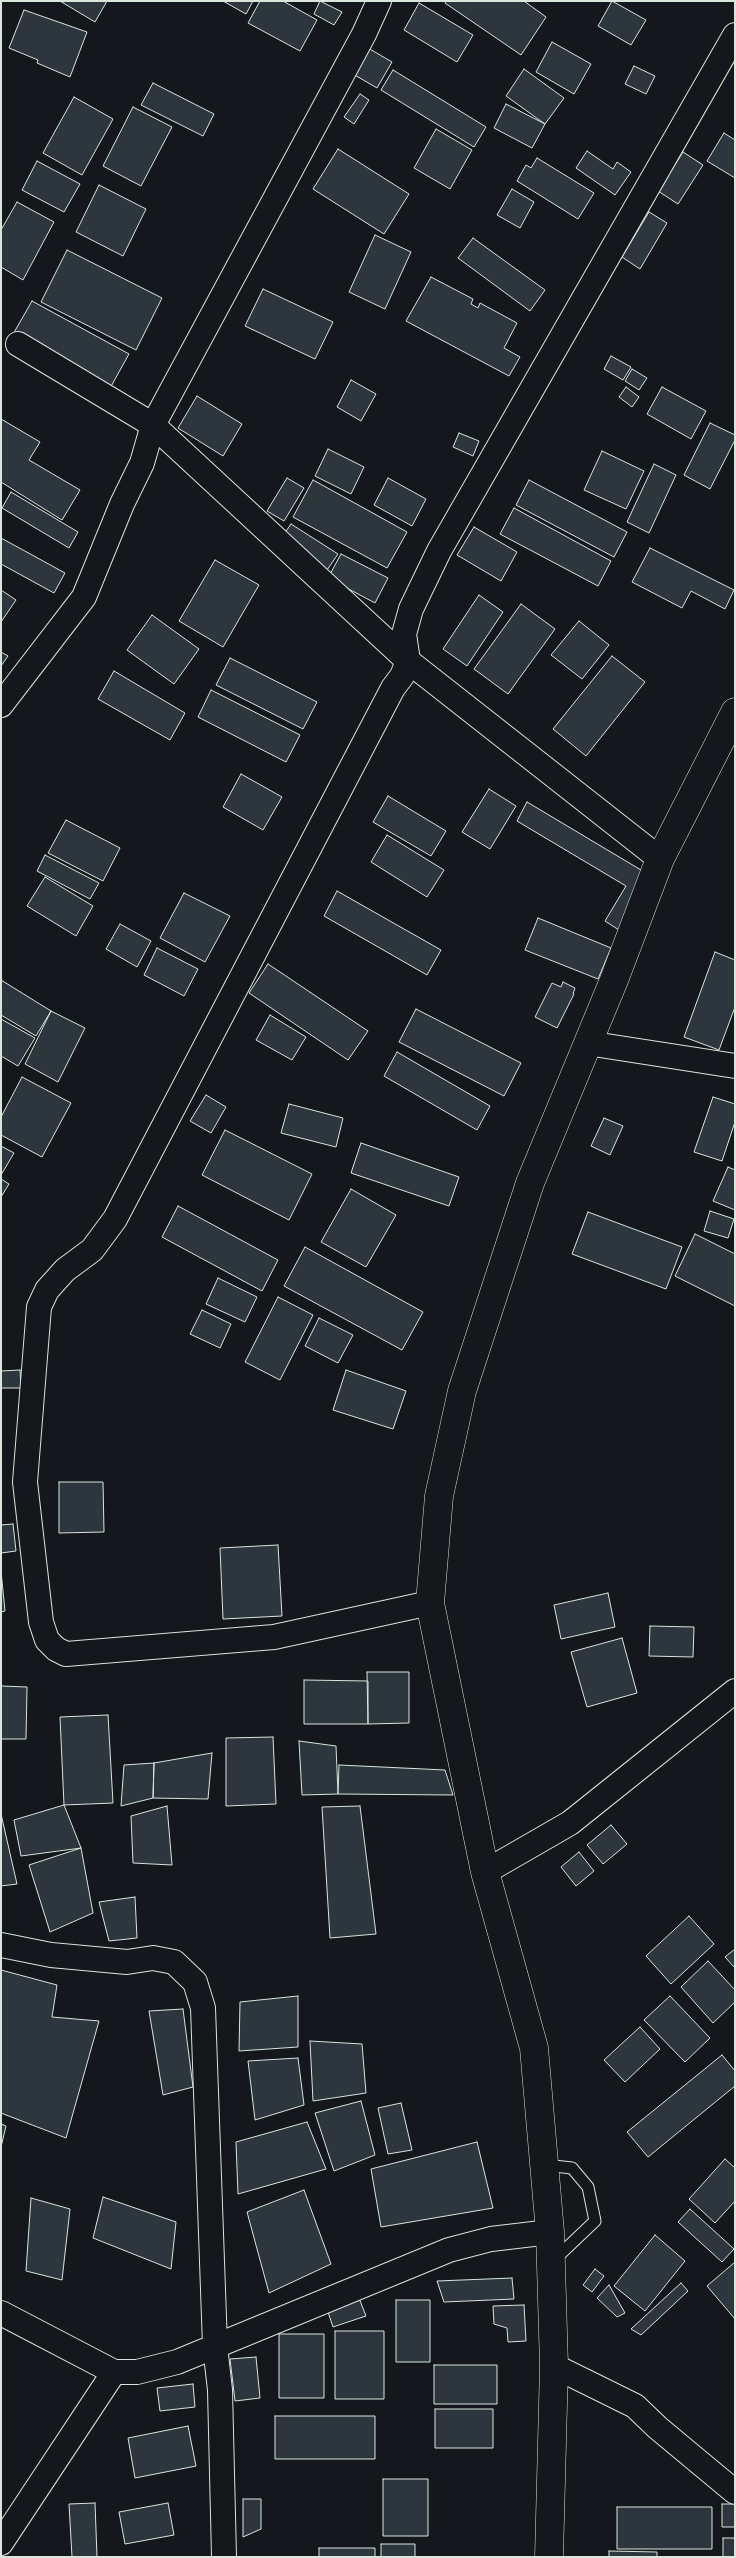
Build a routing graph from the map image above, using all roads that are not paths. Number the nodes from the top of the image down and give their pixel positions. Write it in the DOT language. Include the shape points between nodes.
graph roads {
  1 [pos="379,1"];
  2 [pos="735,35"];
  3 [pos="18,344"];
  4 [pos="153,425"];
  5 [pos="408,661"];
  6 [pos="1,705"];
  7 [pos="735,712"];
  8 [pos="660,859"];
  9 [pos="587,1042"];
  10 [pos="735,1066"];
  11 [pos="430,1603"];
  12 [pos="735,1691"];
  13 [pos="484,1872"];
  14 [pos="1,1945"];
  15 [pos="544,2165"];
  16 [pos="550,2232"];
  17 [pos="551,2263"];
  18 [pos="1,2313"];
  19 [pos="215,2346"];
  20 [pos="554,2366"];
  21 [pos="114,2372"];
  22 [pos="735,2492"];
  23 [pos="1,2543"];
  24 [pos="224,2557"];
  25 [pos="549,2557"];
  1 -- 4 [label="street"];
  2 -- 5 [label="street" via="439,550 411,608 404,634"];
  3 -- 4 [label="street"];
  4 -- 5 [label="street"];
  4 -- 6 [label="street" via="142,463 84,597"];
  5 -- 8 [label="street"];
  5 -- 11 [label="street" via="115,1219 92,1250 65,1270 47,1290 39,1307 25,1482 41,1622 47,1640 66,1654 274,1637"];
  7 -- 8 [label="street"];
  8 -- 9 [label="street"];
  9 -- 10 [label="street"];
  9 -- 11 [label="street" via="530,1183 462,1391 439,1496"];
  11 -- 13 [label="street"];
  12 -- 13 [label="street" via="570,1823"];
  13 -- 15 [label="street" via="534,2048"];
  14 -- 19 [label="street" via="51,1955 127,1962 153,1958 174,1962 195,1982 203,2008"];
  15 -- 16 [label="street"];
  15 -- 17 [label="lane" via="572,2168 588,2186 595,2221"];
  16 -- 17 [label="street"];
  16 -- 19 [label="street" via="490,2239 449,2250"];
  17 -- 20 [label="street"];
  18 -- 21 [label="street"];
  19 -- 21 [label="street" via="177,2362 137,2372"];
  19 -- 24 [label="street" via="220,2390"];
  20 -- 22 [label="street" via="635,2406"];
  20 -- 25 [label="street"];
  21 -- 23 [label="street"];
}
